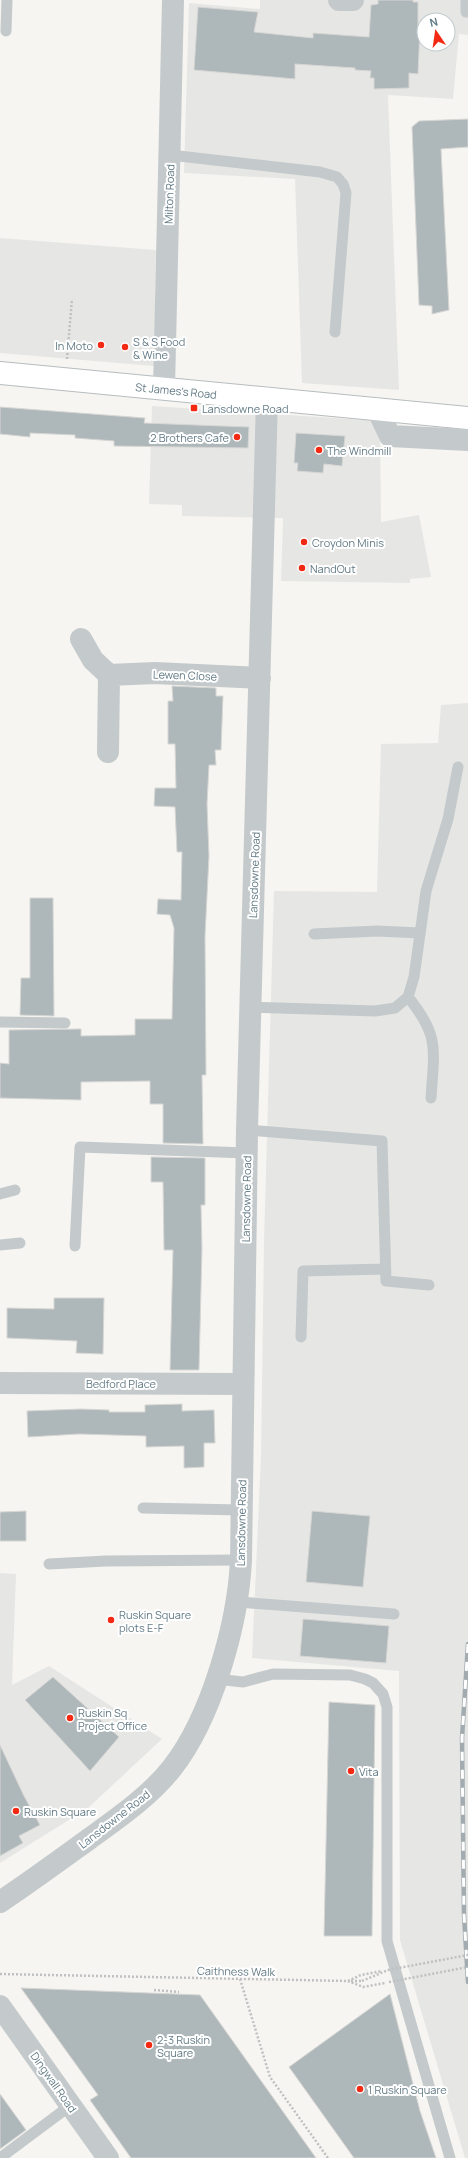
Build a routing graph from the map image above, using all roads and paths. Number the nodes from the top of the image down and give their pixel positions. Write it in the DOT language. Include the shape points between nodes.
graph roads {
  1 [pos="7,0"];
  2 [pos="173,0"];
  3 [pos="339,0"];
  4 [pos="353,0"];
  5 [pos="466,0"];
  6 [pos="466,12"];
  7 [pos="6,31"];
  8 [pos="170,155"];
  9 [pos="72,300"];
  10 [pos="335,332"];
  11 [pos="0,373"];
  12 [pos="66,380"];
  13 [pos="164,388"];
  14 [pos="267,398"];
  15 [pos="377,409"];
  16 [pos="468,418"];
  17 [pos="468,440"];
  18 [pos="81,639"];
  19 [pos="109,675"];
  20 [pos="260,678"];
  21 [pos="108,752"];
  22 [pos="458,767"];
  23 [pos="420,933"];
  24 [pos="314,934"];
  25 [pos="408,997"];
  26 [pos="250,1008"];
  27 [pos="0,1022"];
  28 [pos="65,1023"];
  29 [pos="431,1098"];
  30 [pos="247,1130"];
  31 [pos="247,1153"];
  32 [pos="15,1190"];
  33 [pos="0,1194"];
  34 [pos="20,1243"];
  35 [pos="0,1245"];
  36 [pos="75,1246"];
  37 [pos="386,1269"];
  38 [pos="428,1286"];
  39 [pos="301,1337"];
  40 [pos="0,1383"];
  41 [pos="242,1384"];
  42 [pos="143,1508"];
  43 [pos="241,1510"];
  44 [pos="241,1560"];
  45 [pos="49,1564"];
  46 [pos="238,1602"];
  47 [pos="394,1614"];
  48 [pos="216,1678"];
  49 [pos="0,1902"];
  50 [pos="468,1955"];
  51 [pos="468,1967"];
  52 [pos="388,1970"];
  53 [pos="0,1974"];
  54 [pos="240,1978"];
  55 [pos="348,1981"];
  56 [pos="154,1990"];
  57 [pos="179,1992"];
  58 [pos="0,2006"];
  59 [pos="71,2105"];
  60 [pos="0,2158"];
  61 [pos="108,2158"];
  62 [pos="328,2158"];
  63 [pos="450,2158"];
  1 -- 7 [label="lane"];
  2 -- 8 [label="street, Milton Road"];
  3 -- 4 [label="street"];
  5 -- 6 [label="lane"];
  8 -- 10 [label="lane" via="320,172 338,177 344,184 346,208"];
  8 -- 13 [label="street, Milton Road"];
  9 -- 12 [label="path"];
  11 -- 12 [label="main road, St James's Road"];
  12 -- 13 [label="main road, St James's Road"];
  13 -- 14 [label="main road, St James's Road"];
  14 -- 15 [label="main road, St James's Road"];
  14 -- 20 [label="street, Lansdowne Road"];
  15 -- 16 [label="main road, St James's Road"];
  15 -- 17 [label="street" via="390,436"];
  18 -- 19 [label="street" via="93,660"];
  19 -- 20 [label="street, Lewen Close" via="156,673"];
  19 -- 21 [label="street"];
  20 -- 26 [label="street, Lansdowne Road"];
  22 -- 23 [label="lane" via="448,819 426,891"];
  23 -- 24 [label="lane" via="377,931"];
  23 -- 25 [label="lane" via="414,977"];
  25 -- 26 [label="lane" via="395,1008 375,1011"];
  25 -- 29 [label="lane" via="421,1013 434,1045"];
  26 -- 30 [label="street, Lansdowne Road"];
  27 -- 28 [label="lane"];
  30 -- 31 [label="street, Lansdowne Road"];
  30 -- 37 [label="lane" via="382,1141"];
  31 -- 36 [label="lane" via="80,1147"];
  31 -- 41 [label="street, Lansdowne Road"];
  32 -- 33 [label="lane"];
  34 -- 35 [label="lane"];
  37 -- 38 [label="lane" via="386,1281"];
  37 -- 39 [label="lane" via="303,1271"];
  40 -- 41 [label="street, Bedford Place"];
  41 -- 43 [label="street, Lansdowne Road"];
  42 -- 43 [label="lane"];
  43 -- 44 [label="street, Lansdowne Road"];
  44 -- 45 [label="lane"];
  44 -- 46 [label="street, Lansdowne Road"];
  46 -- 47 [label="lane"];
  46 -- 48 [label="street, Lansdowne Road"];
  48 -- 49 [label="street, Lansdowne Road" via="205,1710 189,1742 162,1779 106,1826"];
  48 -- 63 [label="lane" via="243,1682 273,1674 350,1675 373,1683 383,1694 387,1707 387,1941"];
  50 -- 52 [label="path, bridge"];
  51 -- 55 [label="path, Caithness Walk, bridge" via="363,1987"];
  52 -- 55 [label="path" via="361,1975"];
  52 -- 55 [label="path, bridge" via="362,1981"];
  53 -- 54 [label="path, Caithness Walk"];
  54 -- 55 [label="path, Caithness Walk"];
  54 -- 62 [label="path" via="270,2077"];
  56 -- 57 [label="path"];
  58 -- 59 [label="street, Dingwall Road"];
  59 -- 60 [label="lane"];
  59 -- 61 [label="street, Dingwall Road"];
}
